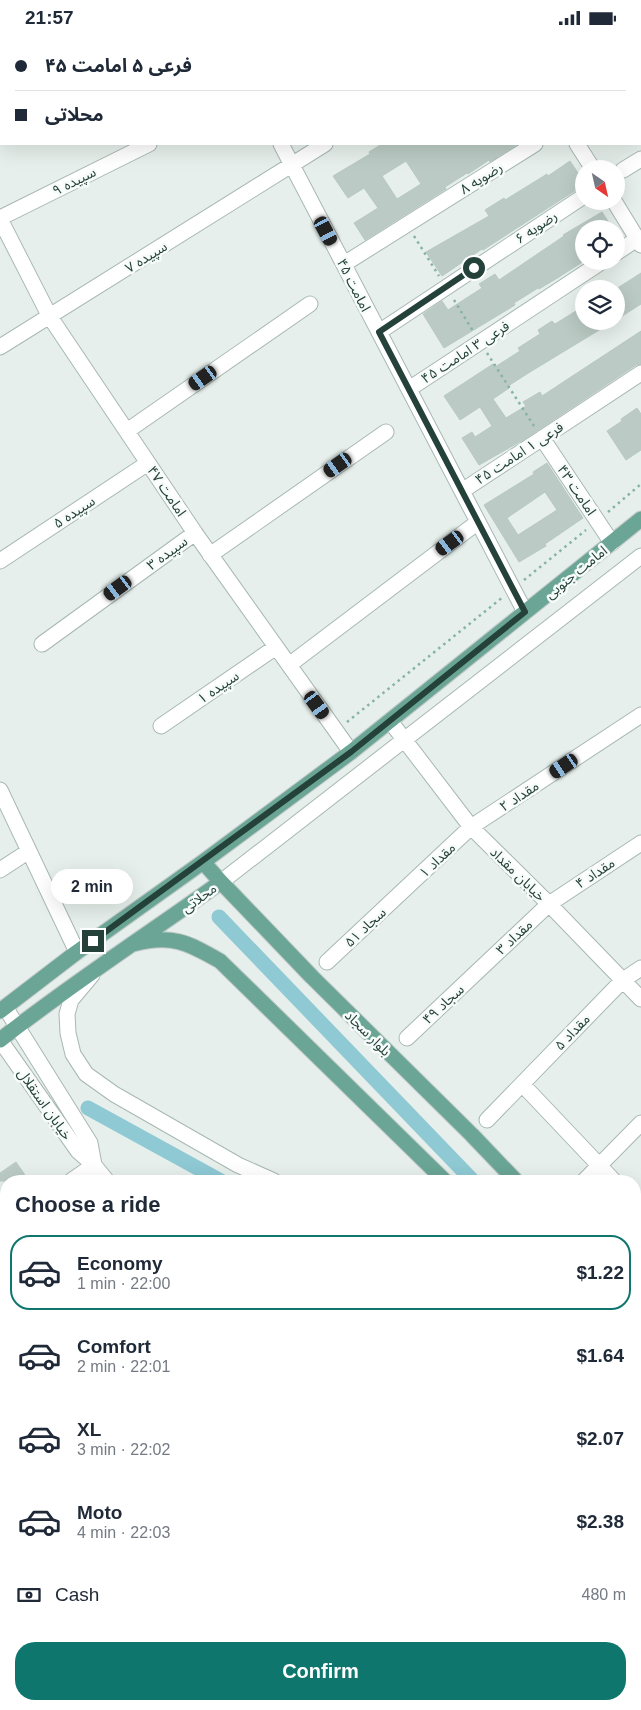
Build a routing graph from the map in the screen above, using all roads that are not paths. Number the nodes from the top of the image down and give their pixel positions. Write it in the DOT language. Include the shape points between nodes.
graph roads {
  1 [pos="147,145"];
  2 [pos="282,145"];
  3 [pos="323,145"];
  4 [pos="533,145"];
  5 [pos="578,145"];
  6 [pos="641,159"];
  7 [pos="587,160"];
  8 [pos="292,165"];
  9 [pos="625,169"];
  10 [pos="575,202"];
  11 [pos="619,210"];
  12 [pos="0,219"];
  13 [pos="639,242"];
  14 [pos="625,249"];
  15 [pos="344,264"];
  16 [pos="589,270"];
  17 [pos="310,304"];
  18 [pos="50,317"];
  19 [pos="379,332"];
  20 [pos="0,347"];
  21 [pos="641,373"];
  22 [pos="409,389"];
  23 [pos="127,431"];
  24 [pos="386,432"];
  25 [pos="542,438"];
  26 [pos="148,463"];
  27 [pos="462,491"];
  28 [pos="641,519"];
  29 [pos="478,522"];
  30 [pos="195,533"];
  31 [pos="612,543"];
  32 [pos="210,555"];
  33 [pos="641,556"];
  34 [pos="0,561"];
  35 [pos="525,612"];
  36 [pos="42,644"];
  37 [pos="276,647"];
  38 [pos="289,665"];
  39 [pos="641,715"];
  40 [pos="390,721"];
  41 [pos="160,726"];
  42 [pos="406,740"];
  43 [pos="351,752"];
  44 [pos="0,790"];
  45 [pos="471,827"];
  46 [pos="641,843"];
  47 [pos="29,851"];
  48 [pos="203,862"];
  49 [pos="0,870"];
  50 [pos="220,882"];
  51 [pos="402,892"];
  52 [pos="549,904"];
  53 [pos="133,943"];
  54 [pos="77,952"];
  55 [pos="327,962"];
  56 [pos="99,966"];
  57 [pos="641,968"];
  58 [pos="480,969"];
  59 [pos="623,980"];
  60 [pos="641,999"];
  61 [pos="3,1009"];
  62 [pos="18,1026"];
  63 [pos="407,1039"];
  64 [pos="0,1040"];
  65 [pos="522,1084"];
  66 [pos="487,1120"];
  67 [pos="641,1123"];
  68 [pos="94,1165"];
  69 [pos="600,1166"];
  70 [pos="80,1175"];
  71 [pos="102,1175"];
  72 [pos="260,1175"];
  73 [pos="439,1175"];
  74 [pos="510,1175"];
  75 [pos="590,1175"];
  76 [pos="608,1175"];
  1 -- 12 [label="street, سپیده ۹"];
  2 -- 8 [label="street, امامت ۴۵"];
  3 -- 8 [label="street, سپیده ۷"];
  4 -- 15 [label="street, رضویه ۸"];
  5 -- 7 [label="street"];
  6 -- 9 [label="street"];
  8 -- 15 [label="street, امامت ۴۵"];
  8 -- 18 [label="street, سپیده ۷"];
  10 -- 19 [label="street, رضویه ۶"];
  11 -- 13 [label="street"];
  12 -- 18 [label="street, امامت ۴۷"];
  13 -- 14 [label="street"];
  15 -- 19 [label="street, امامت ۴۵"];
  16 -- 22 [label="street, فرعی ۳ امامت ۴۵"];
  17 -- 23 [label="street"];
  18 -- 20 [label="street, سپیده ۷"];
  18 -- 23 [label="street, امامت ۴۷"];
  19 -- 22 [label="street, امامت ۴۵"];
  21 -- 25 [label="street, فرعی ۱ امامت ۴۵"];
  22 -- 27 [label="street, امامت ۴۵"];
  23 -- 26 [label="street, امامت ۴۷"];
  24 -- 32 [label="street"];
  25 -- 27 [label="street, فرعی ۱ امامت ۴۵"];
  25 -- 31 [label="street, امامت ۴۳"];
  26 -- 30 [label="street, امامت ۴۷"];
  26 -- 34 [label="street, سپیده ۵"];
  27 -- 29 [label="street, امامت ۴۵"];
  28 -- 31 [label="main road, امامت جنوبی"];
  29 -- 35 [label="street, امامت ۴۵"];
  29 -- 38 [label="street"];
  30 -- 32 [label="street, امامت ۴۷"];
  30 -- 36 [label="street, سپیده ۳"];
  31 -- 35 [label="main road, امامت جنوبی"];
  32 -- 37 [label="street, امامت ۴۷"];
  33 -- 42 [label="street"];
  35 -- 40 [label="main road, امامت جنوبی"];
  37 -- 38 [label="street, امامت ۴۷"];
  37 -- 41 [label="street, سپیده ۱"];
  38 -- 43 [label="street, امامت ۴۷"];
  39 -- 45 [label="street, مقداد ۲"];
  40 -- 42 [label="street, خیابان مقداد"];
  40 -- 43 [label="main road, امامت جنوبی"];
  42 -- 45 [label="street, خیابان مقداد"];
  42 -- 50 [label="street"];
  43 -- 48 [label="main road, امامت جنوبی"];
  44 -- 47 [label="street"];
  45 -- 51 [label="street, مقداد ۱"];
  45 -- 52 [label="street, خیابان مقداد"];
  46 -- 52 [label="street, مقداد ۴"];
  47 -- 49 [label="street"];
  47 -- 54 [label="street"];
  48 -- 50 [label="main road, محلاتی"];
  48 -- 54 [label="main road, محلاتی"];
  50 -- 53 [label="main road, محلاتی"];
  50 -- 74 [label="main road, بلوار سجاد"];
  51 -- 55 [label="street, سجاد ۵۱"];
  52 -- 58 [label="street, مقداد ۳"];
  52 -- 59 [label="street, خیابان مقداد"];
  53 -- 56 [label="main road, محلاتی"];
  53 -- 73 [label="main road" via="151,939 185,942 220,961"];
  54 -- 61 [label="main road, محلاتی"];
  56 -- 62 [label="main road, محلاتی"];
  56 -- 72 [label="street" via="71,1000 67,1014 73,1054 86,1074 114,1094"];
  57 -- 59 [label="street, مقداد ۵"];
  58 -- 63 [label="street, سجاد ۴۹"];
  59 -- 60 [label="street, خیابان مقداد"];
  59 -- 65 [label="street, مقداد ۵"];
  61 -- 62 [label="street"];
  62 -- 64 [label="main road, محلاتی"];
  62 -- 68 [label="street" via="90,1143"];
  64 -- 68 [label="street, خیابان استقلال" via="78,1151"];
  65 -- 66 [label="street, مقداد ۵"];
  65 -- 69 [label="street"];
  67 -- 69 [label="street"];
  68 -- 70 [label="street"];
  68 -- 71 [label="street, خیابان استقلال"];
  69 -- 75 [label="street"];
  69 -- 76 [label="street"];
}
